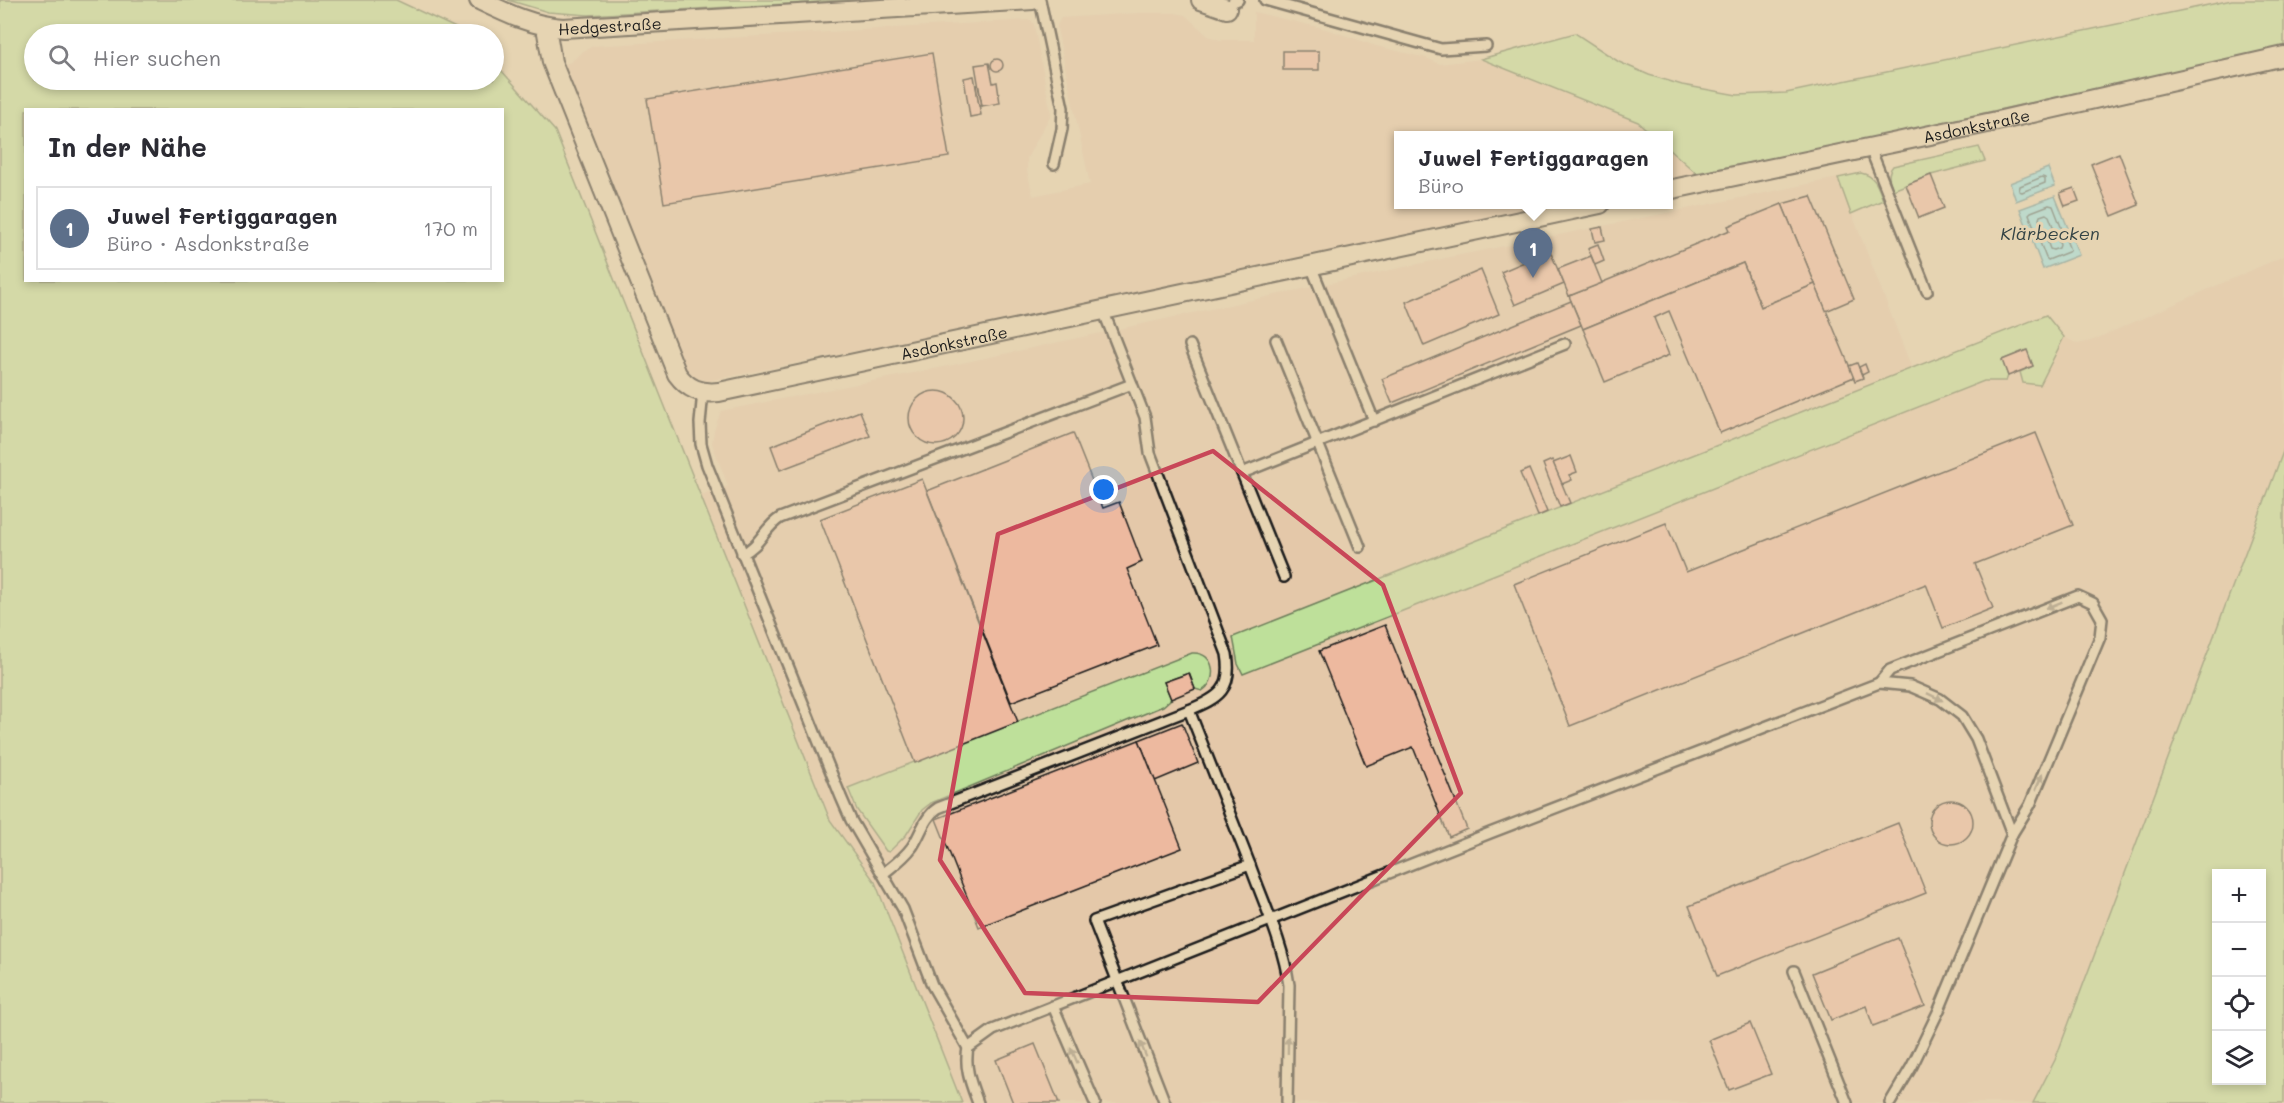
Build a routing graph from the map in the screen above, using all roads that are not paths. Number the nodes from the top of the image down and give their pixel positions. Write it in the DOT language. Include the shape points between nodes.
graph roads {
  1 [pos="478,0"];
  2 [pos="1033,0"];
  3 [pos="1040,0"];
  4 [pos="1201,0"];
  5 [pos="1264,0"];
  6 [pos="1233,5"];
  7 [pos="546,27"];
  8 [pos="1486,46"];
  9 [pos="2284,56"];
  10 [pos="1870,147"];
  11 [pos="1054,164"];
  12 [pos="1673,189"];
  13 [pos="1577,209"];
  14 [pos="1311,266"];
  15 [pos="1927,291"];
  16 [pos="1103,310"];
  17 [pos="1276,340"];
  18 [pos="1565,344"];
  19 [pos="1190,345"];
  20 [pos="1132,384"];
  21 [pos="704,392"];
  22 [pos="1374,421"];
  23 [pos="1318,443"];
  24 [pos="1242,473"];
  25 [pos="1360,547"];
  26 [pos="742,554"];
  27 [pos="1284,577"];
  28 [pos="1879,683"];
  29 [pos="1189,710"];
  30 [pos="2012,834"];
  31 [pos="1250,865"];
  32 [pos="884,873"];
  33 [pos="1270,921"];
  34 [pos="1794,971"];
  35 [pos="1116,982"];
  36 [pos="1053,1006"];
  37 [pos="968,1048"];
  38 [pos="978,1103"];
  39 [pos="1095,1103"];
  40 [pos="1165,1103"];
  41 [pos="1287,1103"];
  42 [pos="1847,1103"];
  43 [pos="1890,1103"];
  1 -- 7 [label="street, Hedgestraße"];
  2 -- 7 [label="street, Hedgestraße"];
  3 -- 11 [label="lane" via="1063,108"];
  4 -- 6 [label="street"];
  5 -- 8 [label="lane" via="1441,49"];
  7 -- 21 [label="street" via="552,62 677,374 688,387"];
  9 -- 10 [label="street, Asdonkstraße"];
  10 -- 12 [label="street, Asdonkstraße"];
  10 -- 15 [label="lane"];
  13 -- 14 [label="street, Asdonkstraße"];
  14 -- 16 [label="street, Asdonkstraße"];
  14 -- 22 [label="lane"];
  16 -- 20 [label="lane"];
  16 -- 21 [label="street, Asdonkstraße" via="719,392"];
  17 -- 23 [label="lane"];
  18 -- 22 [label="lane"];
  19 -- 24 [label="lane"];
  20 -- 26 [label="lane" via="780,518 758,544"];
  20 -- 29 [label="lane" via="1147,425 1150,453 1230,667 1223,690"];
  21 -- 26 [label="lane" via="701,444"];
  22 -- 23 [label="lane"];
  23 -- 24 [label="lane"];
  23 -- 25 [label="lane"];
  24 -- 27 [label="lane"];
  26 -- 32 [label="lane" via="851,820"];
  28 -- 30 [label="lane, one-way" via="1910,686 1940,699 1962,716 1976,739"];
  30 -- 28 [label="lane, one-way" via="2030,805 2100,637 2102,619 2093,603 2078,596 1890,670"];
  28 -- 33 [label="lane"];
  29 -- 31 [label="lane"];
  29 -- 32 [label="lane" via="938,808 927,818 902,859"];
  30 -- 43 [label="lane" via="1940,1010"];
  31 -- 33 [label="lane"];
  31 -- 35 [label="lane" via="1094,921"];
  32 -- 37 [label="lane" via="903,909 932,985"];
  33 -- 35 [label="lane"];
  41 -- 33 [label="lane, one-way" via="1288,984 1282,952"];
  34 -- 42 [label="lane"];
  35 -- 36 [label="lane"];
  40 -- 35 [label="lane, one-way"];
  36 -- 37 [label="lane" via="993,1030"];
  39 -- 36 [label="lane, one-way"];
  37 -- 38 [label="lane" via="969,1079"];
}
